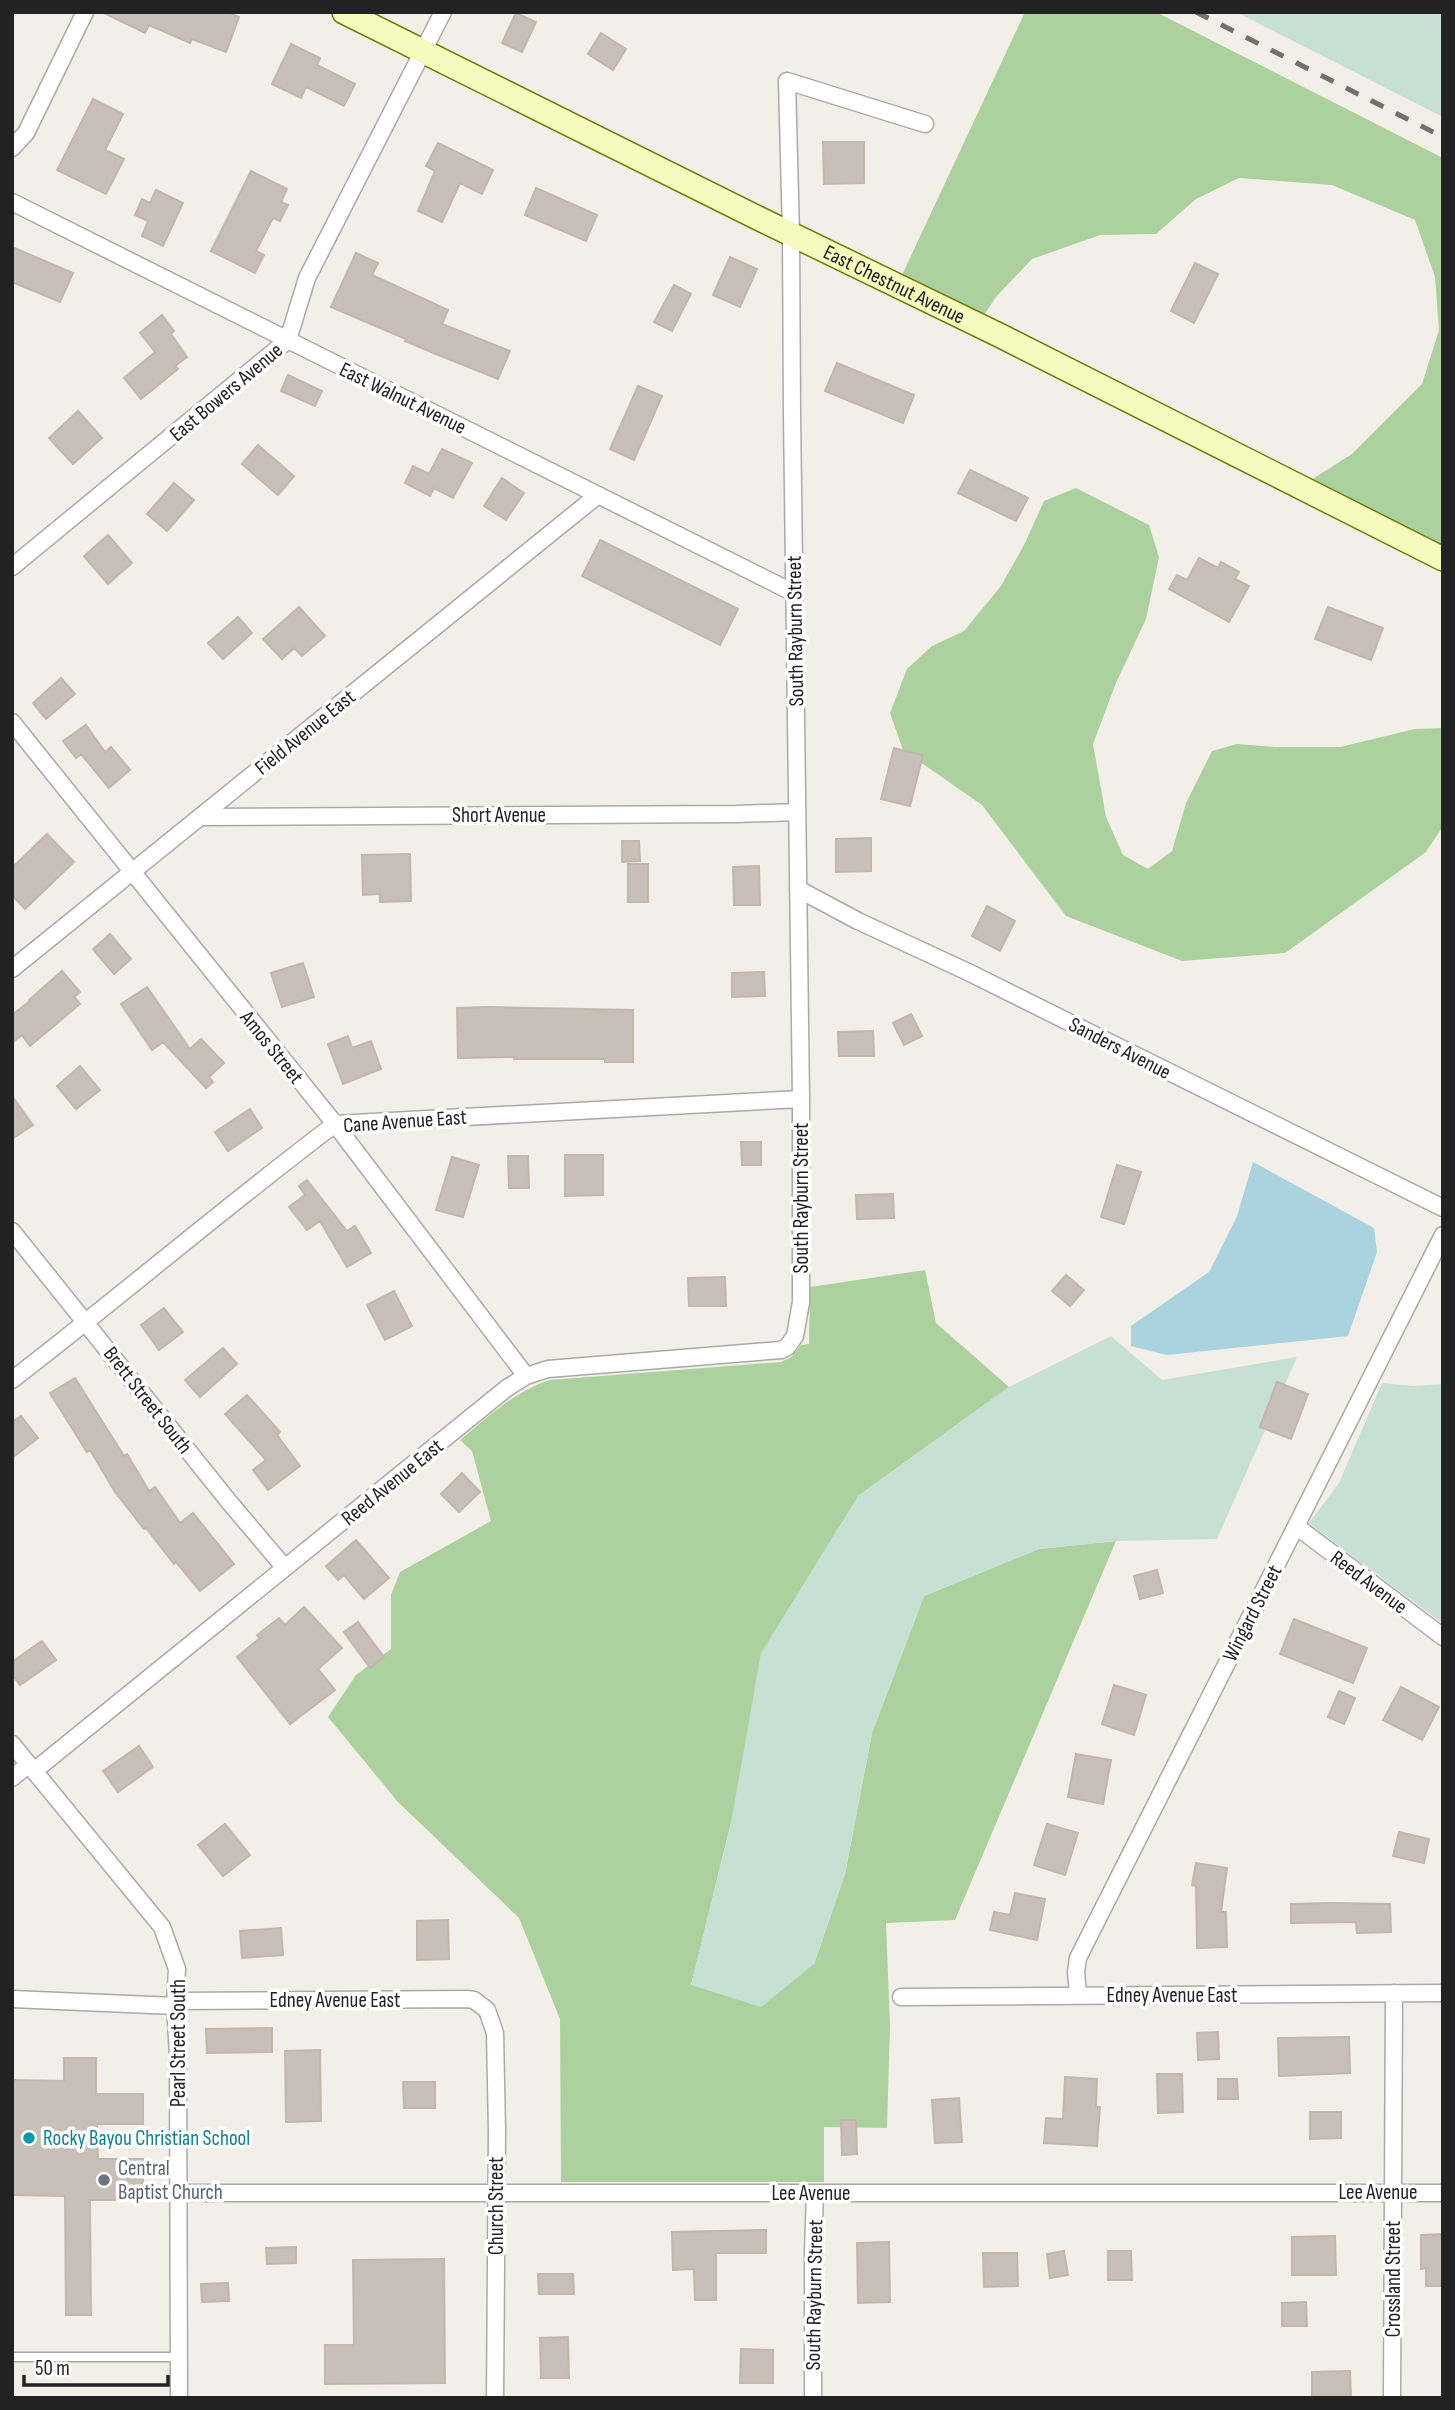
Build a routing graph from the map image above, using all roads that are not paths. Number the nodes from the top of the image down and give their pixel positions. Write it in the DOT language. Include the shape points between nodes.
graph roads {
  1 [pos="85,12"];
  2 [pos="344,12"];
  3 [pos="443,12"];
  4 [pos="422,50"];
  5 [pos="925,124"];
  6 [pos="12,148"];
  7 [pos="12,202"];
  8 [pos="791,234"];
  9 [pos="288,340"];
  10 [pos="598,495"];
  11 [pos="1443,559"];
  12 [pos="12,567"];
  13 [pos="794,593"];
  14 [pos="12,722"];
  15 [pos="797,812"];
  16 [pos="202,817"];
  17 [pos="132,872"];
  18 [pos="798,889"];
  19 [pos="12,969"];
  20 [pos="801,1099"];
  21 [pos="335,1124"];
  22 [pos="1443,1208"];
  23 [pos="12,1231"];
  24 [pos="1443,1235"];
  25 [pos="87,1322"];
  26 [pos="798,1324"];
  27 [pos="526,1376"];
  28 [pos="12,1380"];
  29 [pos="1296,1527"];
  30 [pos="285,1568"];
  31 [pos="1443,1637"];
  32 [pos="12,1744"];
  33 [pos="31,1768"];
  34 [pos="12,1778"];
  35 [pos="1394,1993"];
  36 [pos="1443,1993"];
  37 [pos="1078,1995"];
  38 [pos="901,1997"];
  39 [pos="12,2000"];
  40 [pos="176,2003"];
  41 [pos="489,2014"];
  42 [pos="1393,2192"];
  43 [pos="179,2193"];
  44 [pos="496,2193"];
  45 [pos="816,2193"];
  46 [pos="1443,2193"];
  47 [pos="12,2357"];
  48 [pos="179,2357"];
  49 [pos="179,2398"];
  50 [pos="495,2398"];
  51 [pos="813,2398"];
  52 [pos="1392,2398"];
  1 -- 6 [label="street" via="26,134"];
  2 -- 4 [label="street, East Chestnut Avenue"];
  3 -- 4 [label="street, East Bowers Avenue"];
  4 -- 8 [label="street, East Chestnut Avenue"];
  4 -- 9 [label="street, East Bowers Avenue" via="307,278"];
  5 -- 8 [label="street, South Rayburn Street" via="787,81"];
  7 -- 9 [label="street, East Walnut Avenue"];
  8 -- 11 [label="street, East Chestnut Avenue"];
  8 -- 13 [label="street, South Rayburn Street"];
  9 -- 10 [label="street, East Walnut Avenue"];
  9 -- 12 [label="street, East Bowers Avenue"];
  10 -- 13 [label="street, East Walnut Avenue"];
  10 -- 16 [label="street, Field Avenue East"];
  13 -- 15 [label="street, South Rayburn Street"];
  14 -- 17 [label="street, Amos Street"];
  15 -- 16 [label="street, Short Avenue"];
  15 -- 18 [label="street, South Rayburn Street"];
  16 -- 17 [label="street, Field Avenue East"];
  17 -- 19 [label="street, Field Avenue East"];
  17 -- 21 [label="street, Amos Street"];
  18 -- 20 [label="street, South Rayburn Street"];
  18 -- 22 [label="street, Sanders Avenue"];
  20 -- 21 [label="street, Cane Avenue East"];
  20 -- 26 [label="street, South Rayburn Street"];
  21 -- 25 [label="street, Cane Avenue East"];
  21 -- 27 [label="street, Amos Street"];
  23 -- 25 [label="street, Brett Street South"];
  24 -- 29 [label="street, Wingard Street"];
  25 -- 28 [label="street, Cane Avenue East"];
  25 -- 30 [label="street, Brett Street South"];
  26 -- 27 [label="street, Reed Avenue East" via="795,1336 781,1350 548,1369"];
  27 -- 30 [label="street, Reed Avenue East"];
  29 -- 31 [label="street, Reed Avenue"];
  29 -- 37 [label="street, Wingard Street" via="1078,1958"];
  30 -- 33 [label="street, Reed Avenue East"];
  32 -- 33 [label="street, Pearl Street South"];
  33 -- 34 [label="street, Reed Avenue East"];
  33 -- 40 [label="street, Pearl Street South" via="162,1927 177,1969"];
  35 -- 36 [label="street, Edney Avenue East"];
  35 -- 37 [label="street, Edney Avenue East"];
  35 -- 42 [label="street, Crossland Street"];
  37 -- 38 [label="street, Edney Avenue East"];
  39 -- 40 [label="street, Edney Avenue East"];
  40 -- 41 [label="street, Edney Avenue East" via="467,1999"];
  40 -- 43 [label="street, Pearl Street South"];
  41 -- 44 [label="street, Church Street" via="495,2033"];
  42 -- 45 [label="street, Lee Avenue"];
  42 -- 46 [label="street, Lee Avenue"];
  42 -- 52 [label="street, Crossland Street"];
  43 -- 44 [label="street, Lee Avenue"];
  43 -- 48 [label="street, Pearl Street South"];
  44 -- 45 [label="street, Lee Avenue"];
  44 -- 50 [label="street, Church Street"];
  45 -- 51 [label="street, South Rayburn Street"];
  47 -- 48 [label="lane"];
  48 -- 49 [label="street, Pearl Street South"];
}
